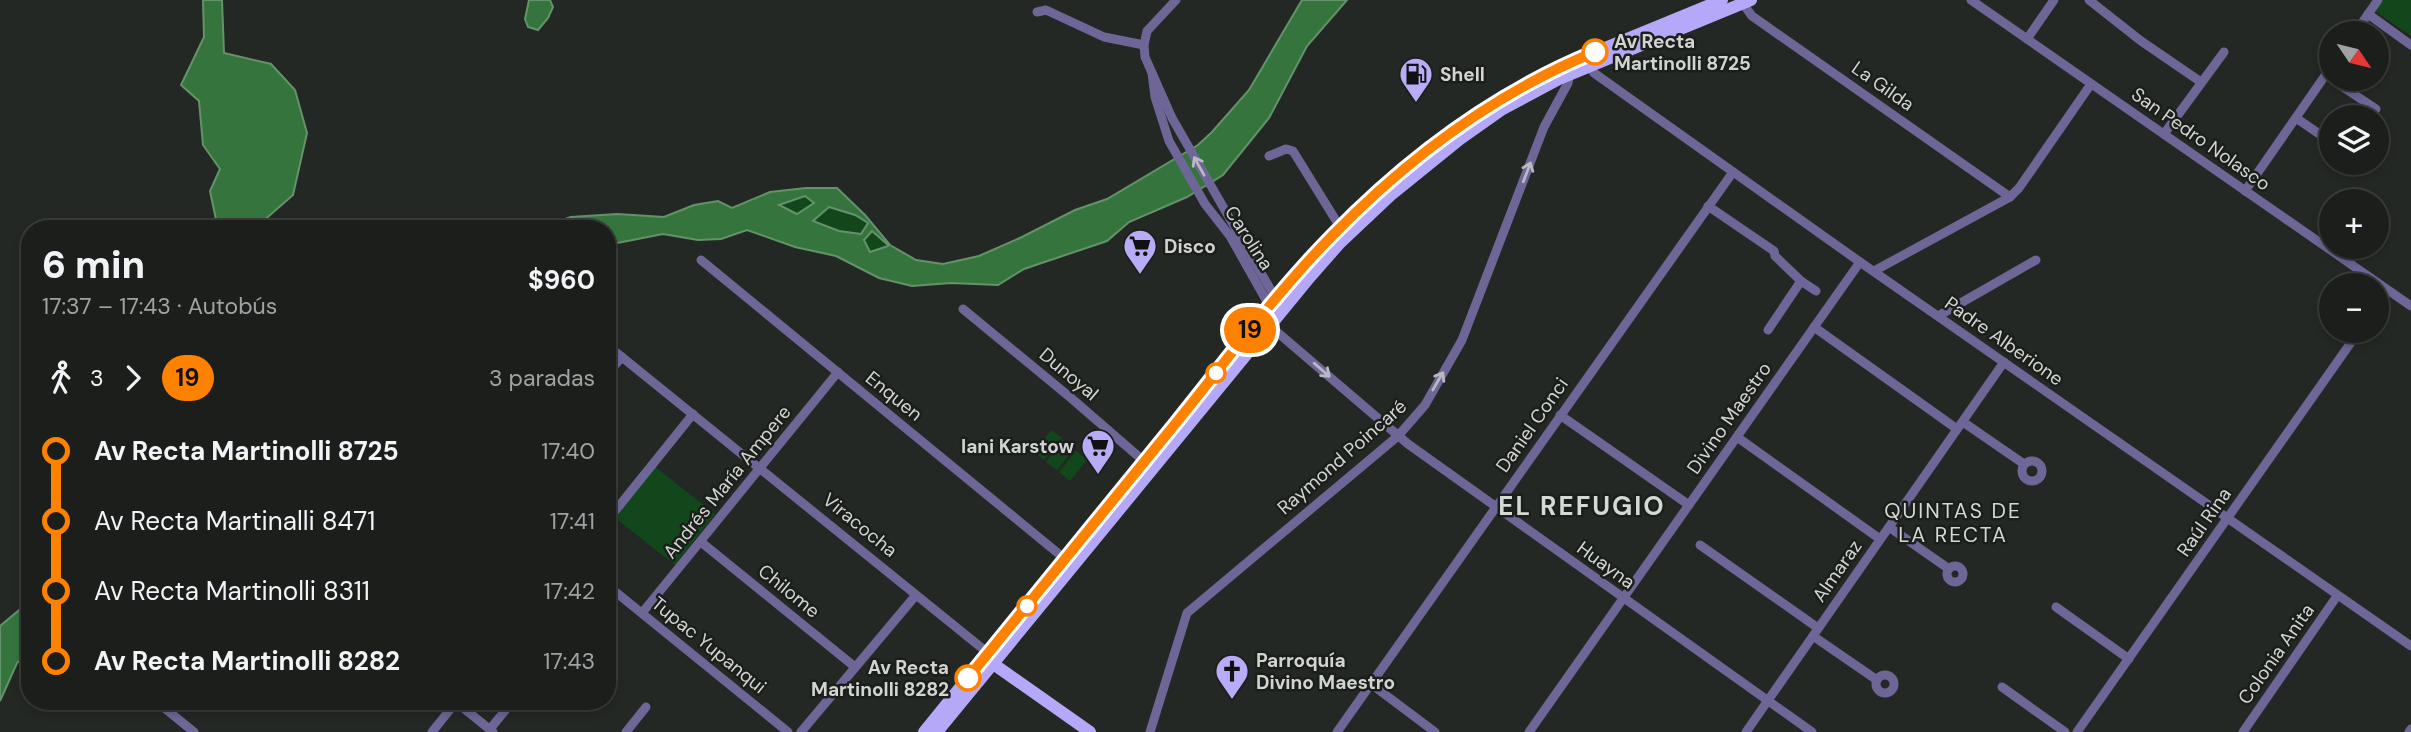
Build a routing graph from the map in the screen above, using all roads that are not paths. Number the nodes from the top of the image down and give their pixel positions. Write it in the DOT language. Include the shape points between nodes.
graph roads {
  1 [pos="1176,0"];
  2 [pos="1722,0"];
  3 [pos="1971,0"];
  4 [pos="2054,0"];
  5 [pos="2089,0"];
  6 [pos="2378,0"];
  7 [pos="1745,1"];
  8 [pos="1037,12"];
  9 [pos="2368,15"];
  10 [pos="2364,21"];
  11 [pos="2027,39"];
  12 [pos="1143,45"];
  13 [pos="2411,45"];
  14 [pos="2224,52"];
  15 [pos="1586,62"];
  16 [pos="1569,69"];
  17 [pos="1152,73"];
  18 [pos="2201,82"];
  19 [pos="2091,84"];
  20 [pos="2319,89"];
  21 [pos="2352,91"];
  22 [pos="2371,105"];
  23 [pos="1172,118"];
  24 [pos="2296,118"];
  25 [pos="1162,123"];
  26 [pos="2164,134"];
  27 [pos="2319,134"];
  28 [pos="1269,156"];
  29 [pos="1733,172"];
  30 [pos="2245,191"];
  31 [pos="2010,197"];
  32 [pos="1708,206"];
  33 [pos="1340,227"];
  34 [pos="701,260"];
  35 [pos="2036,260"];
  36 [pos="1860,262"];
  37 [pos="1874,271"];
  38 [pos="2363,273"];
  39 [pos="1801,281"];
  40 [pos="1816,291"];
  41 [pos="2389,291"];
  42 [pos="2411,306"];
  43 [pos="963,309"];
  44 [pos="1273,312"];
  45 [pos="1938,316"];
  46 [pos="1814,327"];
  47 [pos="1769,330"];
  48 [pos="2351,343"];
  49 [pos="616,352"];
  50 [pos="622,357"];
  51 [pos="2004,362"];
  52 [pos="616,364"];
  53 [pos="838,372"];
  54 [pos="693,414"];
  55 [pos="1560,415"];
  56 [pos="1960,426"];
  57 [pos="1398,436"];
  58 [pos="1737,437"];
  59 [pos="2024,464"];
  60 [pos="1148,465"];
  61 [pos="759,469"];
  62 [pos="1689,505"];
  63 [pos="1496,508"];
  64 [pos="616,510"];
  65 [pos="2228,518"];
  66 [pos="1889,527"];
  67 [pos="1880,540"];
  68 [pos="701,542"];
  69 [pos="1700,545"];
  70 [pos="1065,559"];
  71 [pos="1948,569"];
  72 [pos="616,592"];
  73 [pos="916,595"];
  74 [pos="2337,596"];
  75 [pos="1623,599"];
  76 [pos="2056,607"];
  77 [pos="642,613"];
  78 [pos="1816,632"];
  79 [pos="2411,646"];
  80 [pos="990,658"];
  81 [pos="2129,659"];
  82 [pos="855,667"];
  83 [pos="1877,680"];
  84 [pos="1371,684"];
  85 [pos="2002,687"];
  86 [pos="1768,701"];
  87 [pos="646,707"];
  88 [pos="167,710"];
  89 [pos="450,710"];
  90 [pos="466,710"];
  91 [pos="506,710"];
  92 [pos="491,731"];
  93 [pos="194,732"];
  94 [pos="432,732"];
  95 [pos="626,732"];
  96 [pos="788,732"];
  97 [pos="801,732"];
  98 [pos="924,732"];
  99 [pos="937,732"];
  100 [pos="1090,732"];
  101 [pos="1150,732"];
  102 [pos="1337,732"];
  103 [pos="1435,732"];
  104 [pos="1529,732"];
  105 [pos="1746,732"];
  106 [pos="1812,732"];
  107 [pos="2065,732"];
  108 [pos="2077,732"];
  109 [pos="2242,732"];
  1 -- 12 [label="street" via="1147,31"];
  2 -- 15 [label="main road"];
  3 -- 11 [label="street, San Pedro Nolasco"];
  4 -- 11 [label="street"];
  5 -- 18 [label="street"];
  6 -- 9 [label="street"];
  7 -- 15 [label="main road"];
  7 -- 31 [label="street, La Gilda" via="1752,16"];
  8 -- 12 [label="street" via="1046,10 1104,37"];
  9 -- 10 [label="street"];
  9 -- 13 [label="street"];
  11 -- 19 [label="street, San Pedro Nolasco"];
  12 -- 17 [label="street"];
  14 -- 18 [label="street"];
  15 -- 16 [label="main road"];
  15 -- 29 [label="street, Padre Alberione"];
  16 -- 33 [label="main road" via="1506,95 1468,120"];
  16 -- 44 [label="main road" via="1460,139 1362,221 1291,299"];
  57 -- 16 [label="street, Raymond Poincaré, one-way" via="1425,405 1462,340"];
  17 -- 23 [label="street"];
  17 -- 25 [label="street"];
  18 -- 26 [label="street"];
  19 -- 26 [label="street, San Pedro Nolasco"];
  19 -- 31 [label="street"];
  20 -- 24 [label="street"];
  21 -- 22 [label="street"];
  23 -- 25 [label="street"];
  44 -- 23 [label="street, Carolina, one-way"];
  24 -- 27 [label="street"];
  24 -- 30 [label="street"];
  25 -- 44 [label="street, Carolina" via="1205,204 1230,236"];
  26 -- 30 [label="street, San Pedro Nolasco"];
  28 -- 33 [label="street" via="1286,149 1293,152"];
  29 -- 32 [label="street, Daniel Conci"];
  29 -- 36 [label="street, Padre Alberione"];
  30 -- 38 [label="street, San Pedro Nolasco"];
  31 -- 37 [label="street"];
  32 -- 39 [label="street" via="1774,251"];
  32 -- 55 [label="street, Daniel Conci"];
  33 -- 44 [label="main road"];
  34 -- 53 [label="street, Enquen"];
  35 -- 45 [label="street"];
  36 -- 37 [label="street, Padre Alberione"];
  36 -- 46 [label="street, Divino Maestro"];
  37 -- 45 [label="street, Padre Alberione"];
  39 -- 40 [label="street"];
  39 -- 47 [label="street"];
  41 -- 42 [label="street, San Pedro Nolasco"];
  43 -- 60 [label="street, Dunoyal"];
  44 -- 57 [label="street, Huayna, one-way"];
  44 -- 60 [label="main road"];
  44 -- 60 [label="main road" via="1236,367"];
  45 -- 51 [label="street, Padre Alberione"];
  46 -- 56 [label="street"];
  46 -- 58 [label="street, Divino Maestro"];
  48 -- 65 [label="street, Raúl Rina"];
  49 -- 50 [label="street, Viracocha"];
  50 -- 52 [label="street"];
  50 -- 54 [label="street, Viracocha"];
  51 -- 56 [label="street, Almaraz"];
  51 -- 65 [label="street, Padre Alberione"];
  53 -- 61 [label="street, Andrés María Ampere"];
  53 -- 70 [label="street, Enquen"];
  54 -- 61 [label="street, Viracocha"];
  54 -- 64 [label="street"];
  55 -- 62 [label="street"];
  55 -- 63 [label="street, Daniel Conci"];
  56 -- 59 [label="street"];
  56 -- 66 [label="street, Almaraz"];
  57 -- 63 [label="street, Huayna"];
  57 -- 101 [label="street, Raymond Poincaré" via="1187,613"];
  58 -- 62 [label="street, Divino Maestro"];
  58 -- 67 [label="street"];
  60 -- 70 [label="main road"];
  60 -- 80 [label="main road"];
  61 -- 68 [label="street, Andrés María Ampere"];
  61 -- 73 [label="street, Viracocha"];
  62 -- 75 [label="street, Divino Maestro"];
  63 -- 75 [label="street, Huayna"];
  63 -- 84 [label="street, Daniel Conci"];
  65 -- 74 [label="street, Padre Alberione"];
  65 -- 81 [label="street, Raúl Rina"];
  66 -- 67 [label="street, Almaraz"];
  66 -- 71 [label="street"];
  67 -- 78 [label="street, Almaraz"];
  68 -- 77 [label="street, Andrés María Ampere"];
  68 -- 82 [label="street, Chilome"];
  69 -- 78 [label="street"];
  70 -- 80 [label="main road"];
  72 -- 77 [label="street, Tupac Yupanqui"];
  73 -- 80 [label="street, Viracocha"];
  73 -- 82 [label="street"];
  74 -- 79 [label="street, Padre Alberione"];
  74 -- 109 [label="street, Colonia Anita"];
  75 -- 86 [label="street, Huayna"];
  75 -- 104 [label="street, Divino Maestro"];
  76 -- 81 [label="street"];
  77 -- 96 [label="street, Tupac Yupanqui"];
  78 -- 83 [label="street"];
  78 -- 86 [label="street, Almaraz"];
  80 -- 98 [label="main road"];
  80 -- 99 [label="main road"];
  80 -- 100 [label="main road, Viracocha"];
  81 -- 108 [label="street, Raúl Rina"];
  82 -- 97 [label="street"];
  84 -- 102 [label="street, Daniel Conci"];
  84 -- 103 [label="street"];
  85 -- 107 [label="street"];
  86 -- 105 [label="street, Almaraz"];
  86 -- 106 [label="street, Huayna"];
  87 -- 95 [label="street"];
  88 -- 93 [label="street"];
  89 -- 94 [label="street"];
  90 -- 92 [label="street"];
  91 -- 92 [label="street"];
}
